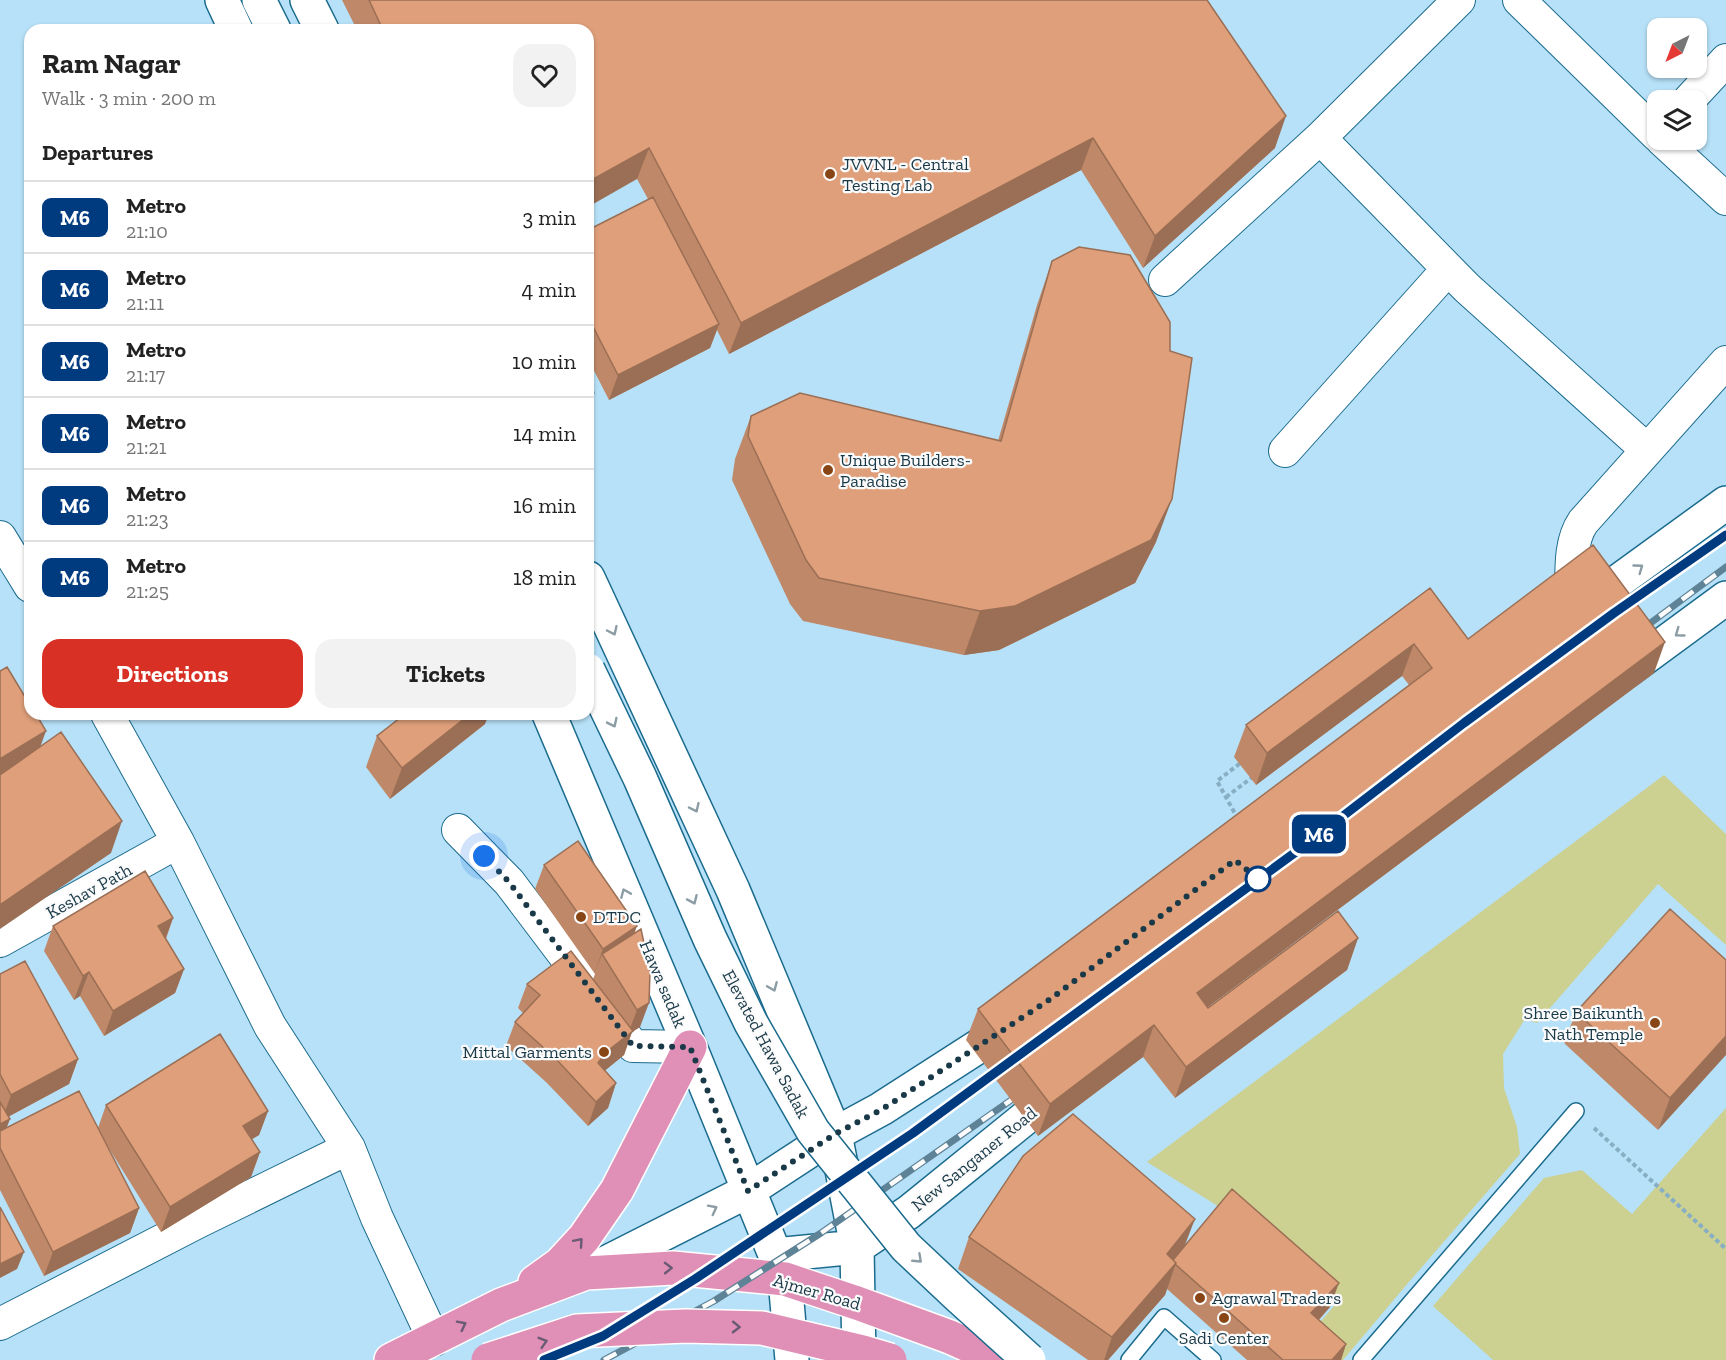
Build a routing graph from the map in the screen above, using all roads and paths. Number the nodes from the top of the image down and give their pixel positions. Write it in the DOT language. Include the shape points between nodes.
graph roads {
  1 [pos="222,0"];
  2 [pos="259,0"];
  3 [pos="307,0"];
  4 [pos="1459,0"];
  5 [pos="1519,0"];
  6 [pos="233,24"];
  7 [pos="271,24"];
  8 [pos="319,24"];
  9 [pos="1726,60"];
  10 [pos="1698,90"];
  11 [pos="1647,125"];
  12 [pos="1320,138"];
  13 [pos="1673,150"];
  14 [pos="1726,199"];
  15 [pos="1448,269"];
  16 [pos="1165,280"];
  17 [pos="1726,362"];
  18 [pos="1647,450"];
  19 [pos="1285,451"];
  20 [pos="1726,503"];
  21 [pos="0,537"];
  22 [pos="24,576"];
  23 [pos="594,591"];
  24 [pos="1726,598"];
  25 [pos="1561,623"];
  26 [pos="594,682"];
  27 [pos="1603,689"];
  28 [pos="110,720"];
  29 [pos="552,720"];
  30 [pos="1245,760"];
  31 [pos="1254,776"];
  32 [pos="1226,797"];
  33 [pos="1242,826"];
  34 [pos="458,830"];
  35 [pos="178,842"];
  36 [pos="0,941"];
  37 [pos="1029,1013"];
  38 [pos="690,1047"];
  39 [pos="1088,1068"];
  40 [pos="1576,1111"];
  41 [pos="835,1134"];
  42 [pos="350,1148"];
  43 [pos="748,1191"];
  44 [pos="857,1247"];
  45 [pos="1726,1250"];
  46 [pos="780,1267"];
  47 [pos="586,1273"];
  48 [pos="857,1303"];
  49 [pos="501,1305"];
  50 [pos="0,1324"];
  51 [pos="434,1340"];
  52 [pos="391,1360"];
  53 [pos="488,1360"];
  54 [pos="792,1360"];
  55 [pos="859,1360"];
  56 [pos="890,1360"];
  57 [pos="1001,1360"];
  58 [pos="1029,1360"];
  59 [pos="1129,1360"];
  60 [pos="1213,1360"];
  61 [pos="1361,1360"];
  1 -- 6 [label="main road"];
  2 -- 7 [label="main road"];
  3 -- 8 [label="main road"];
  4 -- 12 [label="street"];
  5 -- 11 [label="street"];
  9 -- 10 [label="street"];
  12 -- 15 [label="street"];
  12 -- 16 [label="street"];
  13 -- 14 [label="street"];
  15 -- 18 [label="street"];
  15 -- 19 [label="street"];
  17 -- 18 [label="street"];
  18 -- 25 [label="street" via="1577,531"];
  25 -- 20 [label="main road, one-way"];
  21 -- 22 [label="street"];
  23 -- 41 [label="main road, one-way" via="733,890"];
  24 -- 27 [label="main road, one-way"];
  26 -- 58 [label="main road, Elevated Hawa Sadak, one-way, bridge" via="751,1023 813,1131 906,1247"];
  28 -- 35 [label="street"];
  38 -- 29 [label="main road, Hawa sadak, one-way"];
  30 -- 32 [label="path" via="1217,781"];
  31 -- 32 [label="path"];
  32 -- 33 [label="path"];
  34 -- 38 [label="street" via="509,882 633,1046"];
  35 -- 36 [label="street, Keshav Path"];
  35 -- 42 [label="street" via="270,1026"];
  37 -- 41 [label="main road" via="881,1110"];
  38 -- 43 [label="main road, Hawa sadak"];
  49 -- 38 [label="highway, one-way" via="560,1264 584,1238 617,1190"];
  39 -- 44 [label="main road, New Sanganer Road" via="909,1212"];
  40 -- 45 [label="path"];
  40 -- 61 [label="lane"];
  41 -- 43 [label="main road"];
  41 -- 44 [label="main road"];
  42 -- 50 [label="street"];
  42 -- 51 [label="street" via="377,1218"];
  43 -- 46 [label="main road, Hawa sadak"];
  47 -- 43 [label="main road, one-way"];
  44 -- 46 [label="main road, New Sanganer Road"];
  44 -- 48 [label="main road"];
  47 -- 46 [label="highway, Ajmer Road, one-way"];
  46 -- 48 [label="highway, Ajmer Road"];
  46 -- 54 [label="main road, Hawa sadak"];
  47 -- 49 [label="highway, Ajmer Road"];
  48 -- 55 [label="main road"];
  48 -- 57 [label="highway, Ajmer Road"];
  51 -- 49 [label="highway, Ajmer Road, one-way"];
  51 -- 52 [label="highway, Ajmer Road"];
  53 -- 56 [label="highway, one-way, bridge" via="577,1331 685,1326 762,1328"];
  59 -- 60 [label="lane" via="1164,1317"];
}
